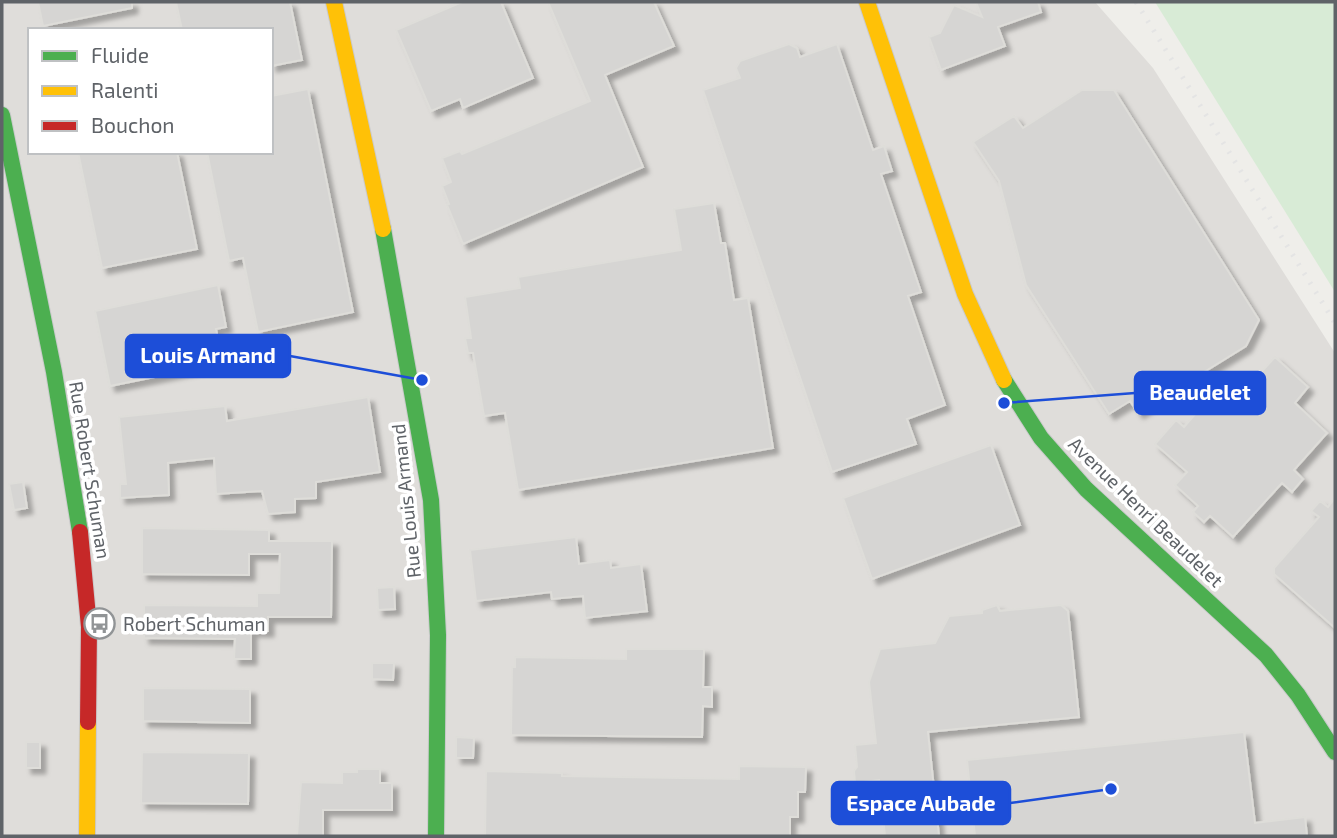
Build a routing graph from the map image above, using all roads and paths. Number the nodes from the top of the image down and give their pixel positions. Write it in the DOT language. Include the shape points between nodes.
graph roads {
  1 [pos="334,2"];
  2 [pos="866,2"];
  3 [pos="2,115"];
  4 [pos="1335,752"];
  5 [pos="87,836"];
  6 [pos="436,836"];
  1 -- 6 [label="street, Rue Louis Armand" via="376,191 431,500 438,635"];
  2 -- 4 [label="street, Avenue Henri Beaudelet" via="965,294 1000,374 1021,409 1086,489 1278,667"];
  3 -- 5 [label="street, Rue Robert Schuman" via="78,508 89,627"];
}
